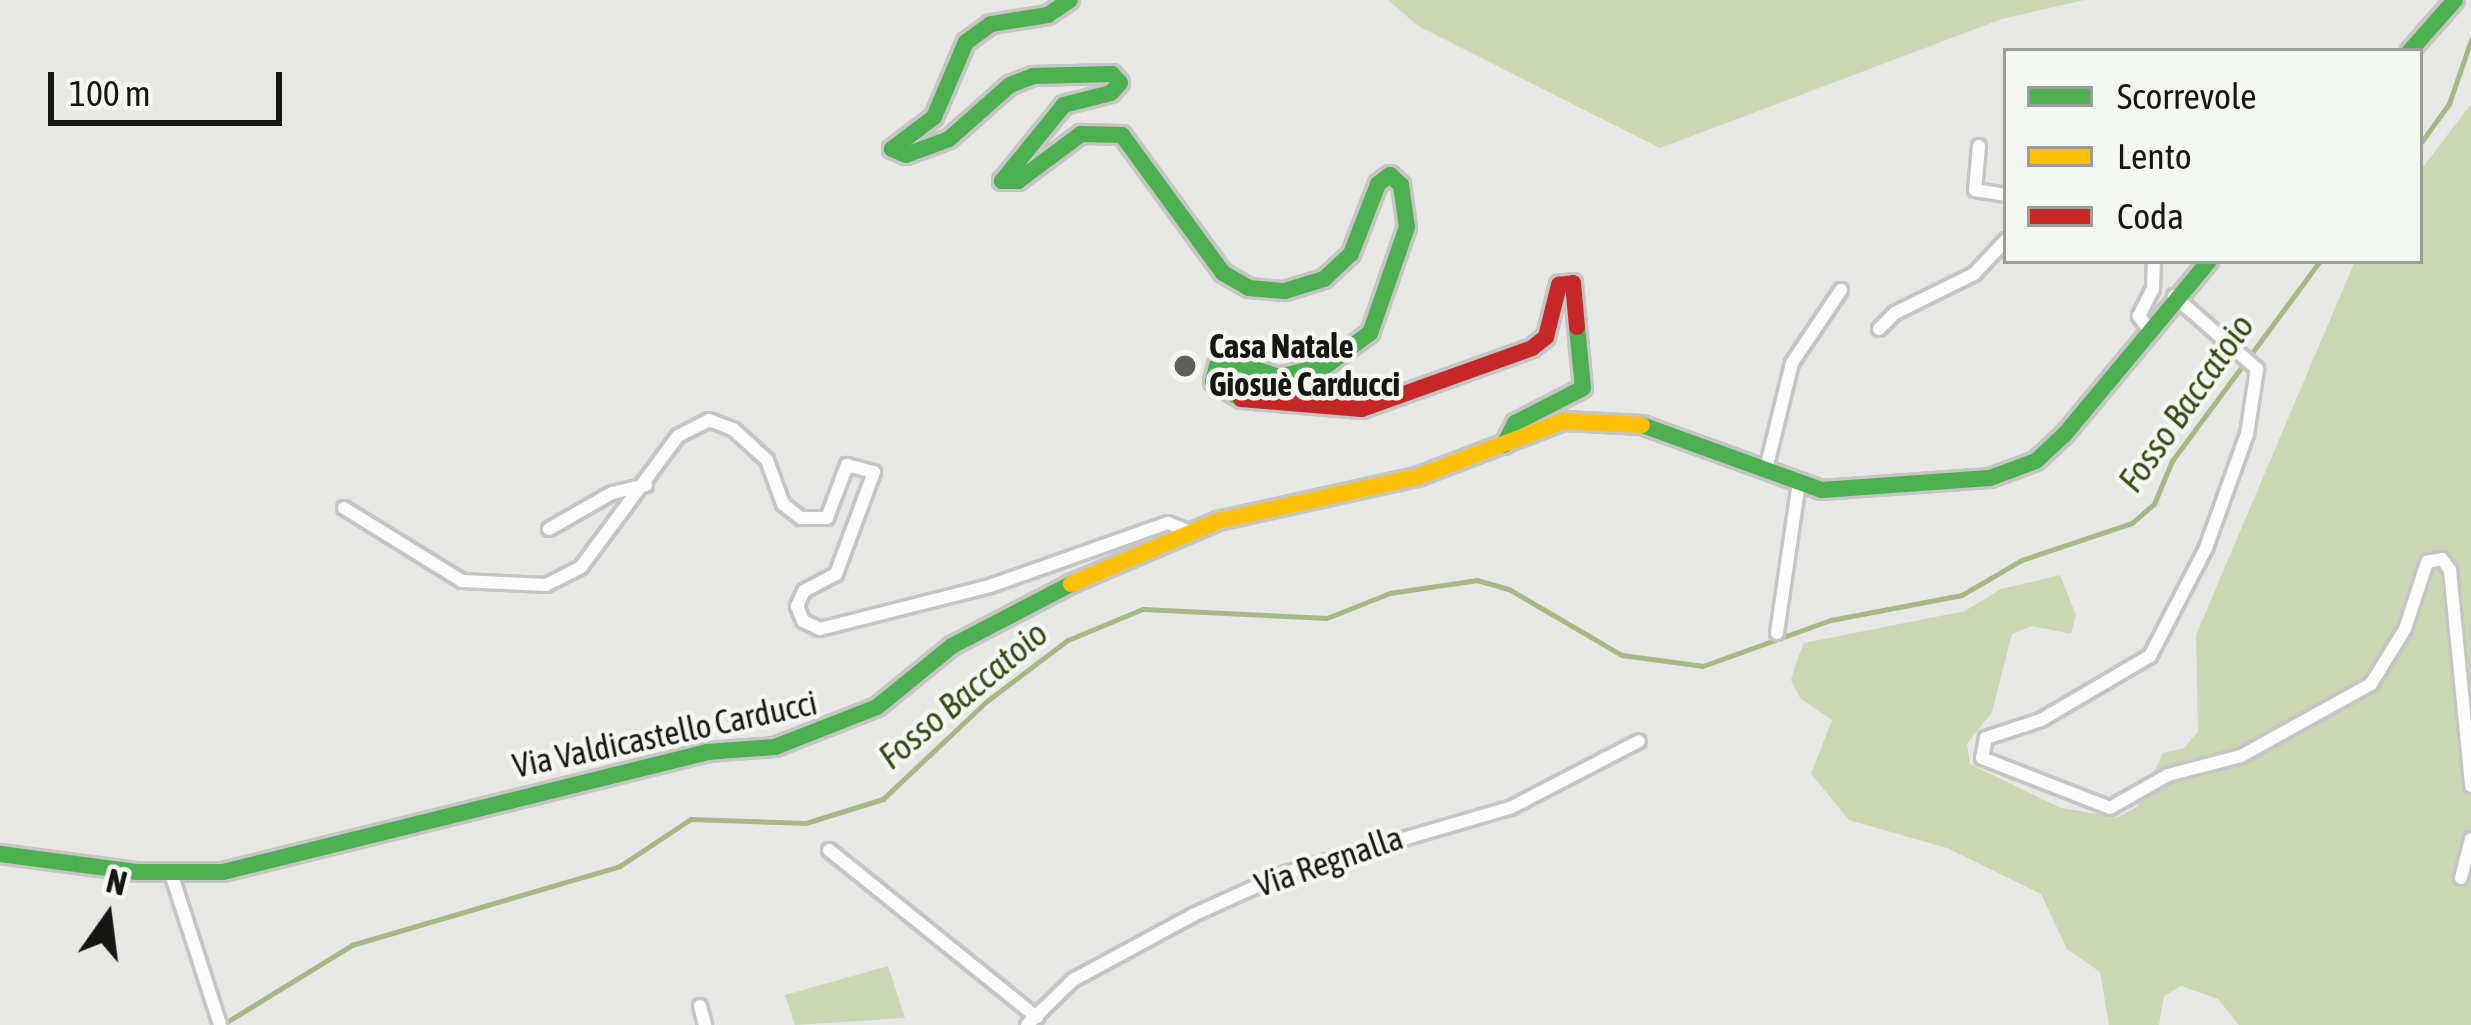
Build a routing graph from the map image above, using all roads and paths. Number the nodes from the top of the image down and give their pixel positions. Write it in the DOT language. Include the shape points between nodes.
graph roads {
  1 [pos="1070,0"];
  2 [pos="2455,0"];
  3 [pos="2413,48"];
  4 [pos="1979,146"];
  5 [pos="2003,194"];
  6 [pos="2003,244"];
  7 [pos="2154,264"];
  8 [pos="2207,264"];
  9 [pos="1841,290"];
  10 [pos="2174,295"];
  11 [pos="2147,327"];
  12 [pos="1879,329"];
  13 [pos="1504,445"];
  14 [pos="1766,469"];
  15 [pos="1799,482"];
  16 [pos="647,484"];
  17 [pos="344,508"];
  18 [pos="549,530"];
  19 [pos="1188,532"];
  20 [pos="1777,633"];
  21 [pos="1640,741"];
  22 [pos="2471,786"];
  23 [pos="2471,838"];
  24 [pos="829,850"];
  25 [pos="0,854"];
  26 [pos="171,873"];
  27 [pos="2461,878"];
  28 [pos="700,1006"];
  29 [pos="219,1020"];
  30 [pos="1032,1021"];
  31 [pos="705,1025"];
  1 -- 13 [label="street, Via Valdicastello Carducci" via="1048,15 992,24 966,42 934,117 892,149 906,155 949,139 1010,85 1033,76 1112,74 1120,83 1111,93 1064,104 1002,181 1018,181 1081,134 1121,135 1223,273 1249,288 1285,290 1324,278 1351,254 1378,184 1390,176 1401,185 1407,227 1370,333 1327,365 1279,377 1232,361 1217,366 1213,382 1237,399 1362,410 1532,348 1546,337 1559,285 1573,283 1583,388 1515,423"];
  2 -- 3 [label="street"];
  4 -- 5 [label="street" via="1976,190"];
  6 -- 12 [label="street" via="1974,274 1894,313"];
  7 -- 11 [label="street" via="2153,289 2139,316"];
  8 -- 10 [label="street, Via Valdicastello Carducci"];
  9 -- 14 [label="street" via="1792,363"];
  10 -- 11 [label="street, Via Valdicastello Carducci"];
  10 -- 22 [label="street" via="2248,357 2258,383 2232,484 2150,656 2041,720 1987,738 1982,758 2110,808 2168,775 2241,756 2371,684 2405,629 2427,562 2442,559 2450,570"];
  11 -- 15 [label="street, Via Valdicastello Carducci" via="2065,434 2019,469 1913,489 1822,490"];
  13 -- 14 [label="street, Via Valdicastello Carducci" via="1564,421 1614,419"];
  13 -- 19 [label="street, Via Valdicastello Carducci" via="1418,477"];
  14 -- 15 [label="street, Via Valdicastello Carducci"];
  15 -- 20 [label="street"];
  16 -- 17 [label="street" via="581,567 545,585 462,581"];
  16 -- 18 [label="street" via="612,493"];
  16 -- 19 [label="street" via="678,436 709,421 733,429 767,460 783,504 801,518 827,518 847,465 874,472 836,574 804,591 797,606 803,622 820,629 990,586 1168,523"];
  19 -- 26 [label="street, Via Valdicastello Carducci" via="1138,549 952,646 877,707 832,731 775,747 707,752 224,872"];
  21 -- 30 [label="street, Via Regnalla" via="1510,808 1286,873 1193,915 1073,980"];
  23 -- 27 [label="street"];
  24 -- 30 [label="street, Via Regnalla"];
  25 -- 26 [label="street, Via Valdicastello Carducci"];
  26 -- 29 [label="street"];
  28 -- 31 [label="street"];
}
